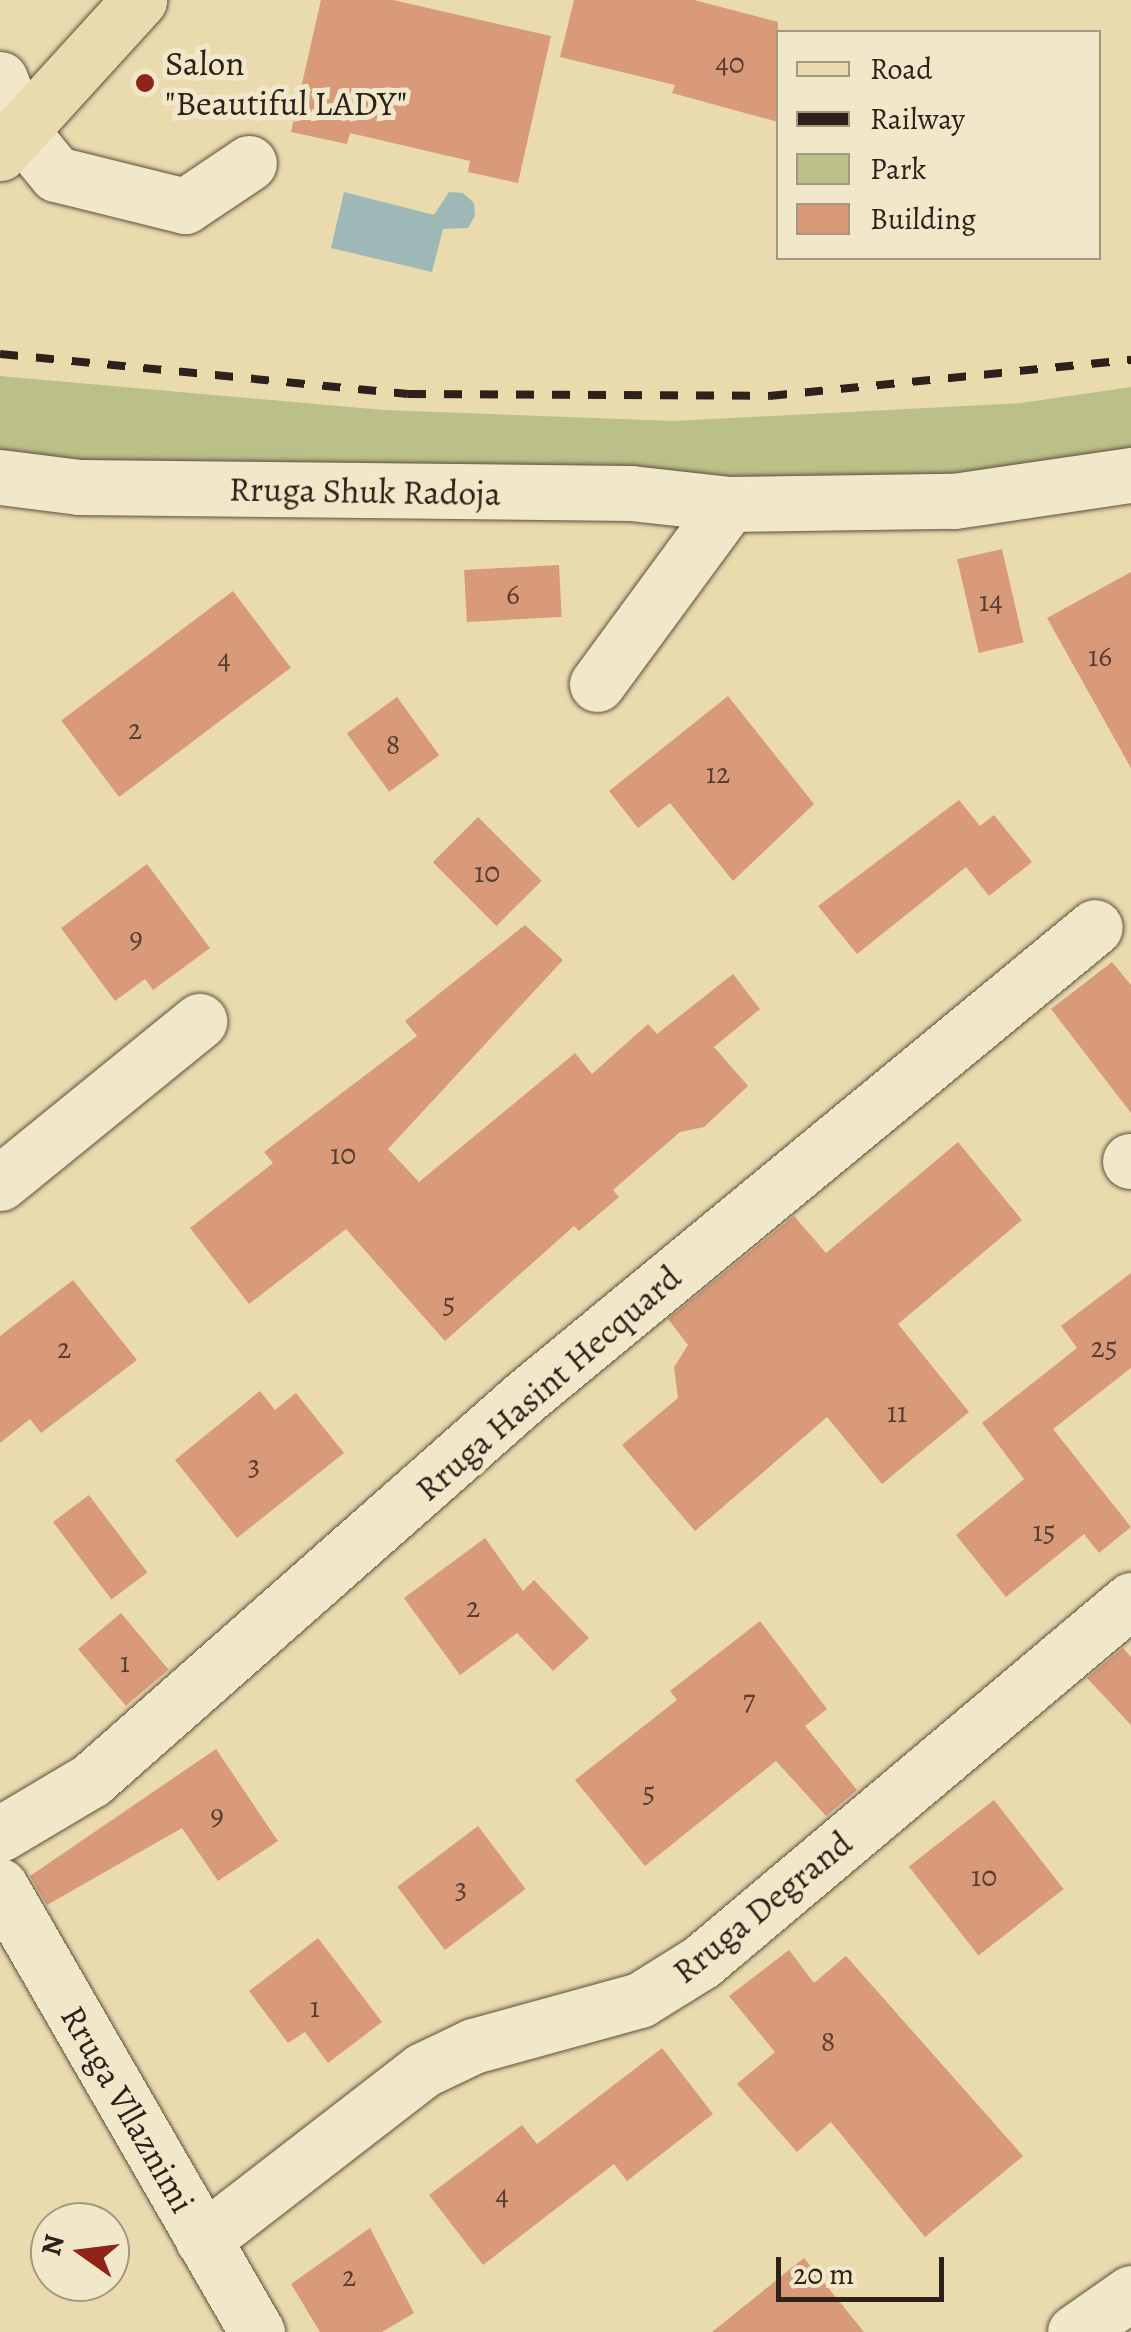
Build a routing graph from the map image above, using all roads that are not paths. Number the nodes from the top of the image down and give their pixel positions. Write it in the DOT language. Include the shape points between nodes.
graph roads {
  1 [pos="139,0"];
  2 [pos="0,79"];
  3 [pos="10,142"];
  4 [pos="249,163"];
  5 [pos="1131,475"];
  6 [pos="0,477"];
  7 [pos="729,504"];
  8 [pos="597,684"];
  9 [pos="1095,927"];
  10 [pos="199,1022"];
  11 [pos="0,1183"];
  12 [pos="1131,1600"];
  13 [pos="0,1834"];
  14 [pos="0,1886"];
  15 [pos="204,2240"];
  16 [pos="1131,2294"];
  17 [pos="257,2332"];
  18 [pos="1075,2332"];
  1 -- 3 [label="main road"];
  2 -- 3 [label="street"];
  3 -- 4 [label="street" via="56,174 184,206"];
  5 -- 7 [label="street, Rruga Shuk Radoja" via="954,501"];
  6 -- 7 [label="street, Rruga Shuk Radoja" via="79,487 631,493"];
  7 -- 8 [label="street"];
  9 -- 13 [label="street, Rruga Hasint Hecquard" via="526,1396 90,1780"];
  10 -- 11 [label="street"];
  12 -- 15 [label="street, Rruga Degrand" via="700,1962 640,2000 474,2046 423,2070"];
  14 -- 15 [label="street, Rruga Vllaznimi"];
  15 -- 17 [label="street, Rruga Vllaznimi"];
  16 -- 18 [label="street"];
}
